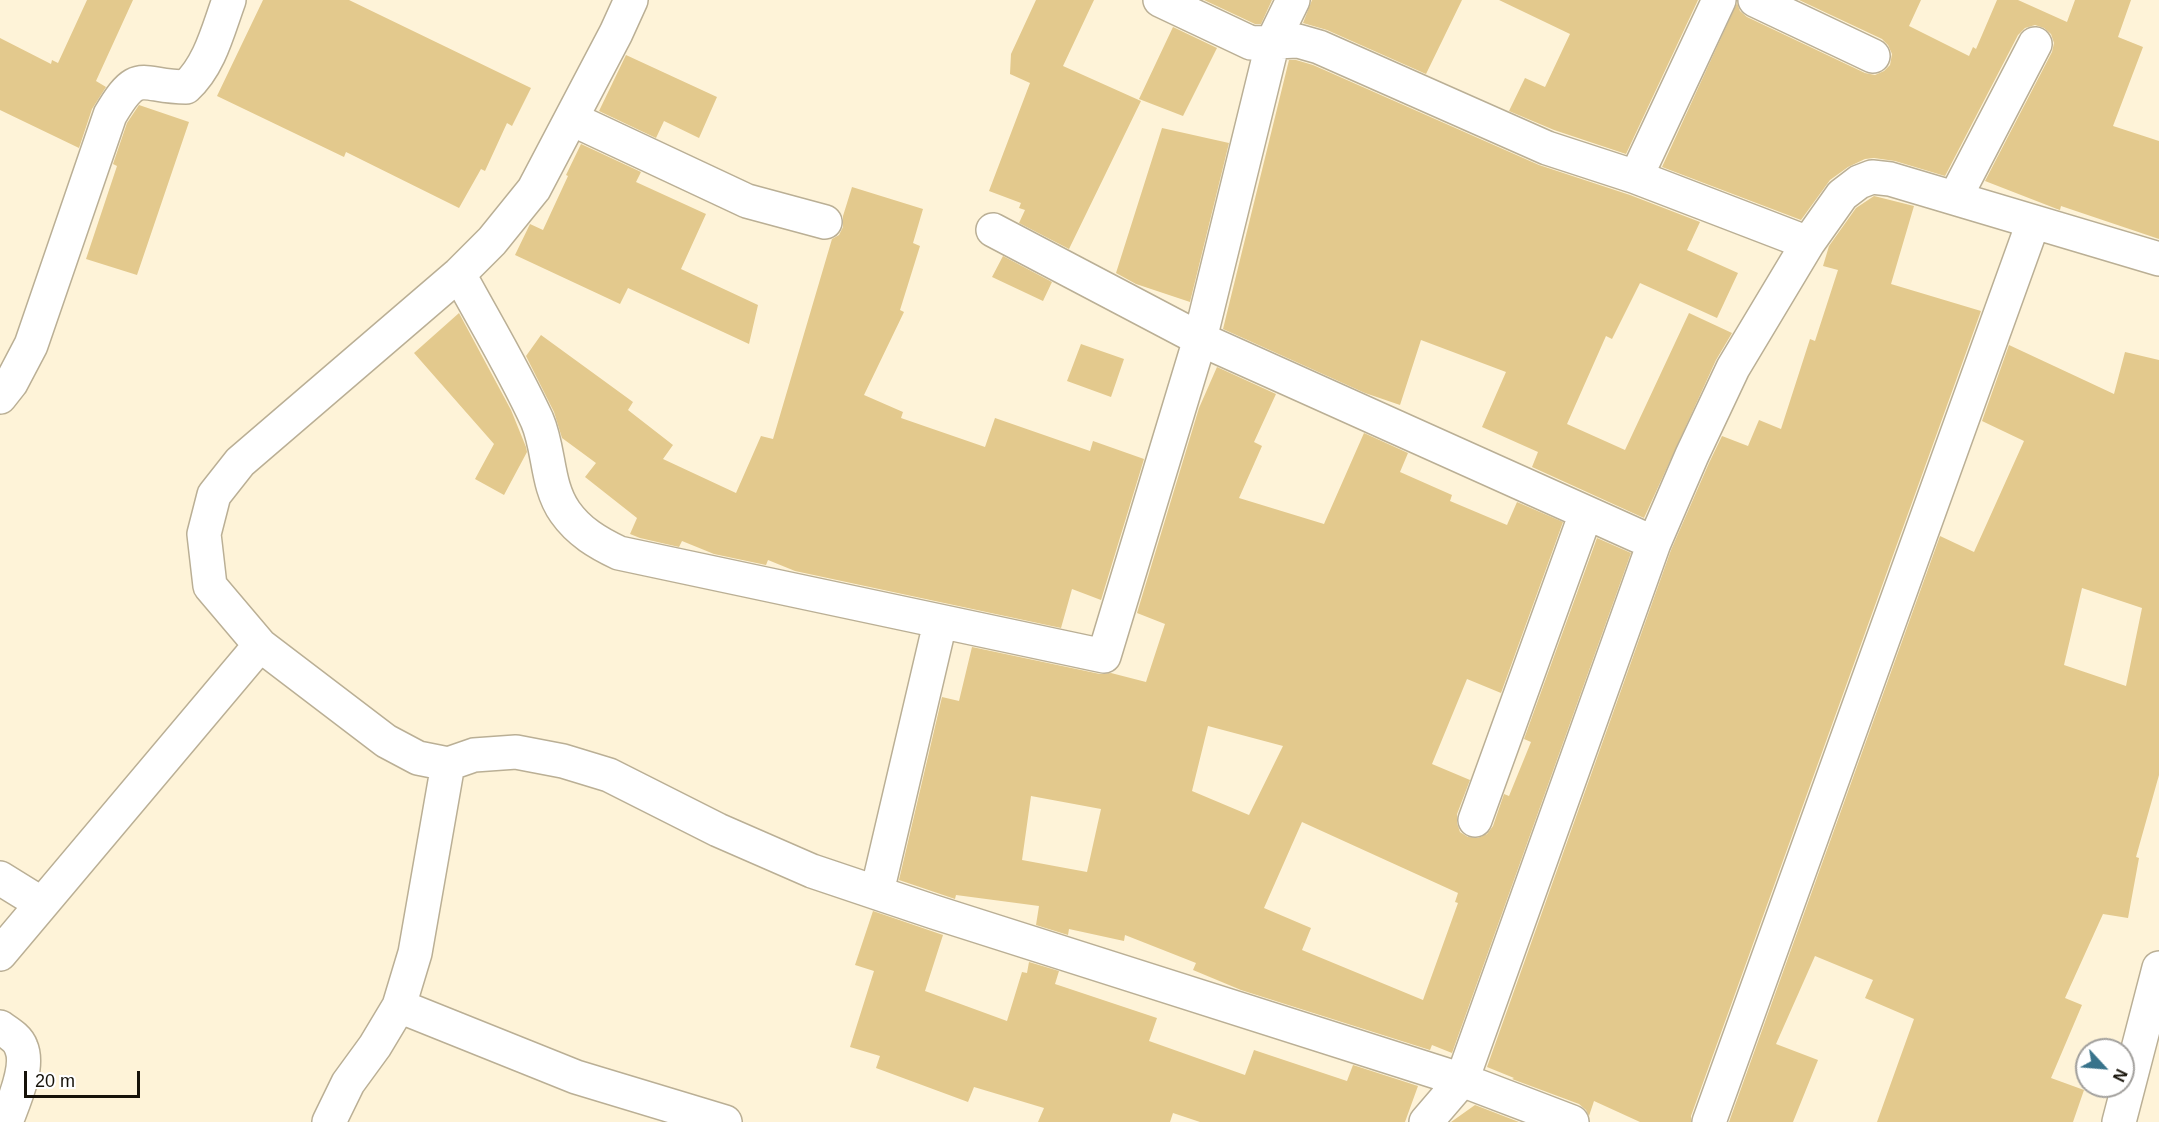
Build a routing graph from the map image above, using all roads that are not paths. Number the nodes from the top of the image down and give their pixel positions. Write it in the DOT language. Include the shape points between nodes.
graph roads {
  1 [pos="229,0"];
  2 [pos="631,0"];
  3 [pos="1160,0"];
  4 [pos="1293,0"];
  5 [pos="1719,0"];
  6 [pos="1755,0"];
  7 [pos="1273,41"];
  8 [pos="2035,44"];
  9 [pos="1873,56"];
  10 [pos="572,118"];
  11 [pos="1636,177"];
  12 [pos="1955,198"];
  13 [pos="825,222"];
  14 [pos="2033,223"];
  15 [pos="993,230"];
  16 [pos="1808,243"];
  17 [pos="2159,259"];
  18 [pos="459,274"];
  19 [pos="1200,339"];
  20 [pos="0,397"];
  21 [pos="1586,513"];
  22 [pos="1654,543"];
  23 [pos="940,623"];
  24 [pos="260,645"];
  25 [pos="448,764"];
  26 [pos="1475,820"];
  27 [pos="0,878"];
  28 [pos="877,892"];
  29 [pos="42,904"];
  30 [pos="0,954"];
  31 [pos="2159,968"];
  32 [pos="399,1006"];
  33 [pos="0,1027"];
  34 [pos="1462,1080"];
  35 [pos="6,1122"];
  36 [pos="329,1122"];
  37 [pos="725,1122"];
  38 [pos="1426,1122"];
  39 [pos="1572,1122"];
  40 [pos="1709,1122"];
  41 [pos="2120,1122"];
  1 -- 20 [label="street" via="206,62 186,87 145,81 131,85 120,97 110,115 31,345"];
  2 -- 10 [label="street"];
  3 -- 7 [label="street" via="1251,44"];
  4 -- 7 [label="street"];
  5 -- 11 [label="street"];
  6 -- 9 [label="street"];
  7 -- 11 [label="street" via="1298,41 1318,47 1546,148"];
  7 -- 19 [label="street"];
  8 -- 12 [label="street"];
  10 -- 13 [label="street" via="747,201"];
  10 -- 18 [label="street" via="534,189"];
  11 -- 16 [label="street"];
  12 -- 14 [label="street"];
  12 -- 16 [label="street" via="1872,177 1842,195"];
  14 -- 17 [label="street"];
  14 -- 40 [label="street"];
  15 -- 19 [label="street"];
  16 -- 22 [label="street" via="1733,368"];
  18 -- 23 [label="street" via="538,423 555,495 577,527 597,542 620,553"];
  18 -- 24 [label="street" via="240,462 214,495 204,534 210,586"];
  19 -- 21 [label="street"];
  19 -- 23 [label="street" via="1104,656"];
  21 -- 22 [label="street"];
  21 -- 26 [label="street"];
  22 -- 34 [label="street"];
  23 -- 28 [label="street"];
  24 -- 25 [label="street" via="386,741 418,758"];
  24 -- 29 [label="street"];
  25 -- 28 [label="street" via="474,755 516,752 563,761 609,775 718,830 812,871"];
  25 -- 32 [label="street" via="415,953"];
  27 -- 29 [label="street"];
  28 -- 34 [label="street"];
  29 -- 30 [label="street"];
  31 -- 41 [label="street"];
  32 -- 36 [label="street" via="348,1083"];
  32 -- 37 [label="street" via="576,1077"];
  33 -- 35 [label="street" via="21,1046 24,1060"];
  34 -- 38 [label="street"];
  34 -- 39 [label="street"];
}
